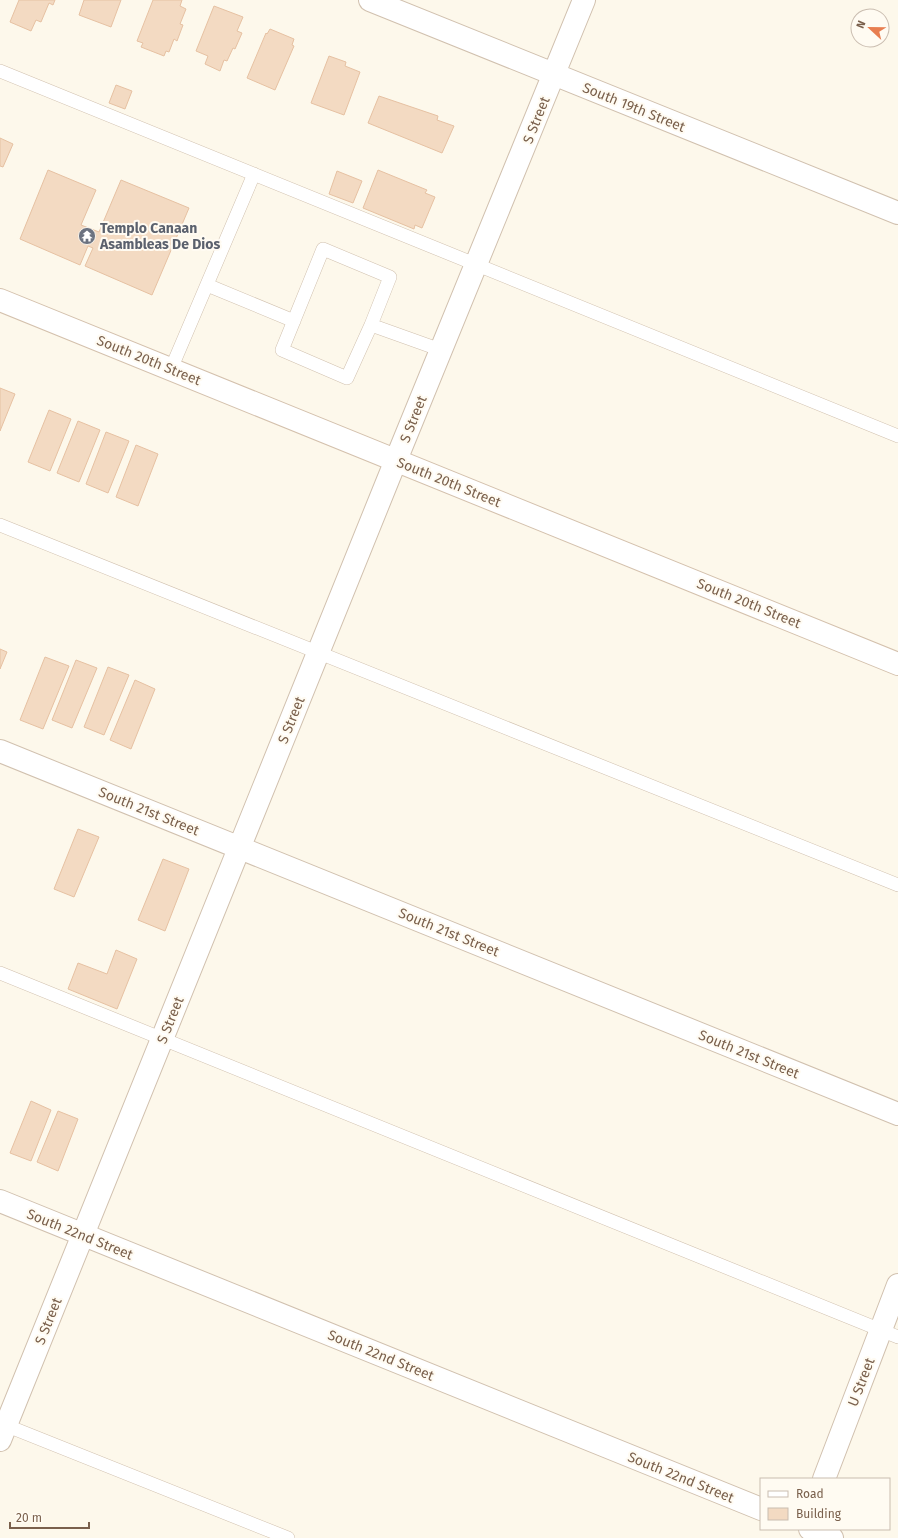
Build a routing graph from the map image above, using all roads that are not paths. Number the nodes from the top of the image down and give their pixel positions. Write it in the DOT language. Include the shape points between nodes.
graph roads {
  1 [pos="370,0"];
  2 [pos="584,0"];
  3 [pos="0,72"];
  4 [pos="554,74"];
  5 [pos="254,174"];
  6 [pos="898,213"];
  7 [pos="477,264"];
  8 [pos="207,285"];
  9 [pos="0,300"];
  10 [pos="294,321"];
  11 [pos="371,325"];
  12 [pos="441,350"];
  13 [pos="171,369"];
  14 [pos="898,436"];
  15 [pos="396,460"];
  16 [pos="0,525"];
  17 [pos="318,653"];
  18 [pos="898,664"];
  19 [pos="0,751"];
  20 [pos="240,847"];
  21 [pos="898,885"];
  22 [pos="0,973"];
  23 [pos="162,1038"];
  24 [pos="898,1114"];
  25 [pos="0,1201"];
  26 [pos="83,1235"];
  27 [pos="898,1285"];
  28 [pos="889,1334"];
  29 [pos="2,1430"];
  30 [pos="824,1478"];
  31 [pos="760,1509"];
  32 [pos="812,1530"];
  33 [pos="288,1538"];
  34 [pos="832,1538"];
  1 -- 4 [label="street, South 19th Street"];
  2 -- 4 [label="street, S Street"];
  3 -- 5 [label="lane"];
  4 -- 6 [label="street, South 19th Street"];
  4 -- 7 [label="street, S Street"];
  5 -- 7 [label="lane"];
  5 -- 8 [label="lane"];
  7 -- 12 [label="street, S Street"];
  7 -- 14 [label="lane"];
  8 -- 10 [label="lane"];
  8 -- 13 [label="lane"];
  9 -- 13 [label="street, South 20th Street"];
  10 -- 11 [label="lane" via="282,350 346,378"];
  10 -- 11 [label="lane" via="324,249 390,277"];
  11 -- 12 [label="lane"];
  12 -- 15 [label="street, S Street"];
  13 -- 15 [label="street, South 20th Street"];
  15 -- 17 [label="street, S Street"];
  15 -- 18 [label="street, South 20th Street"];
  16 -- 17 [label="lane"];
  17 -- 20 [label="street, S Street"];
  17 -- 21 [label="lane"];
  19 -- 20 [label="street, South 21st Street"];
  20 -- 23 [label="street, S Street"];
  20 -- 24 [label="street, South 21st Street"];
  22 -- 23 [label="lane"];
  23 -- 26 [label="street, S Street"];
  23 -- 28 [label="lane"];
  25 -- 26 [label="street, South 22nd Street"];
  26 -- 29 [label="street, S Street"];
  26 -- 31 [label="street, South 22nd Street"];
  27 -- 28 [label="street, U Street"];
  28 -- 30 [label="street, U Street"];
  29 -- 33 [label="lane"];
  32 -- 34 [label="street"];
}
